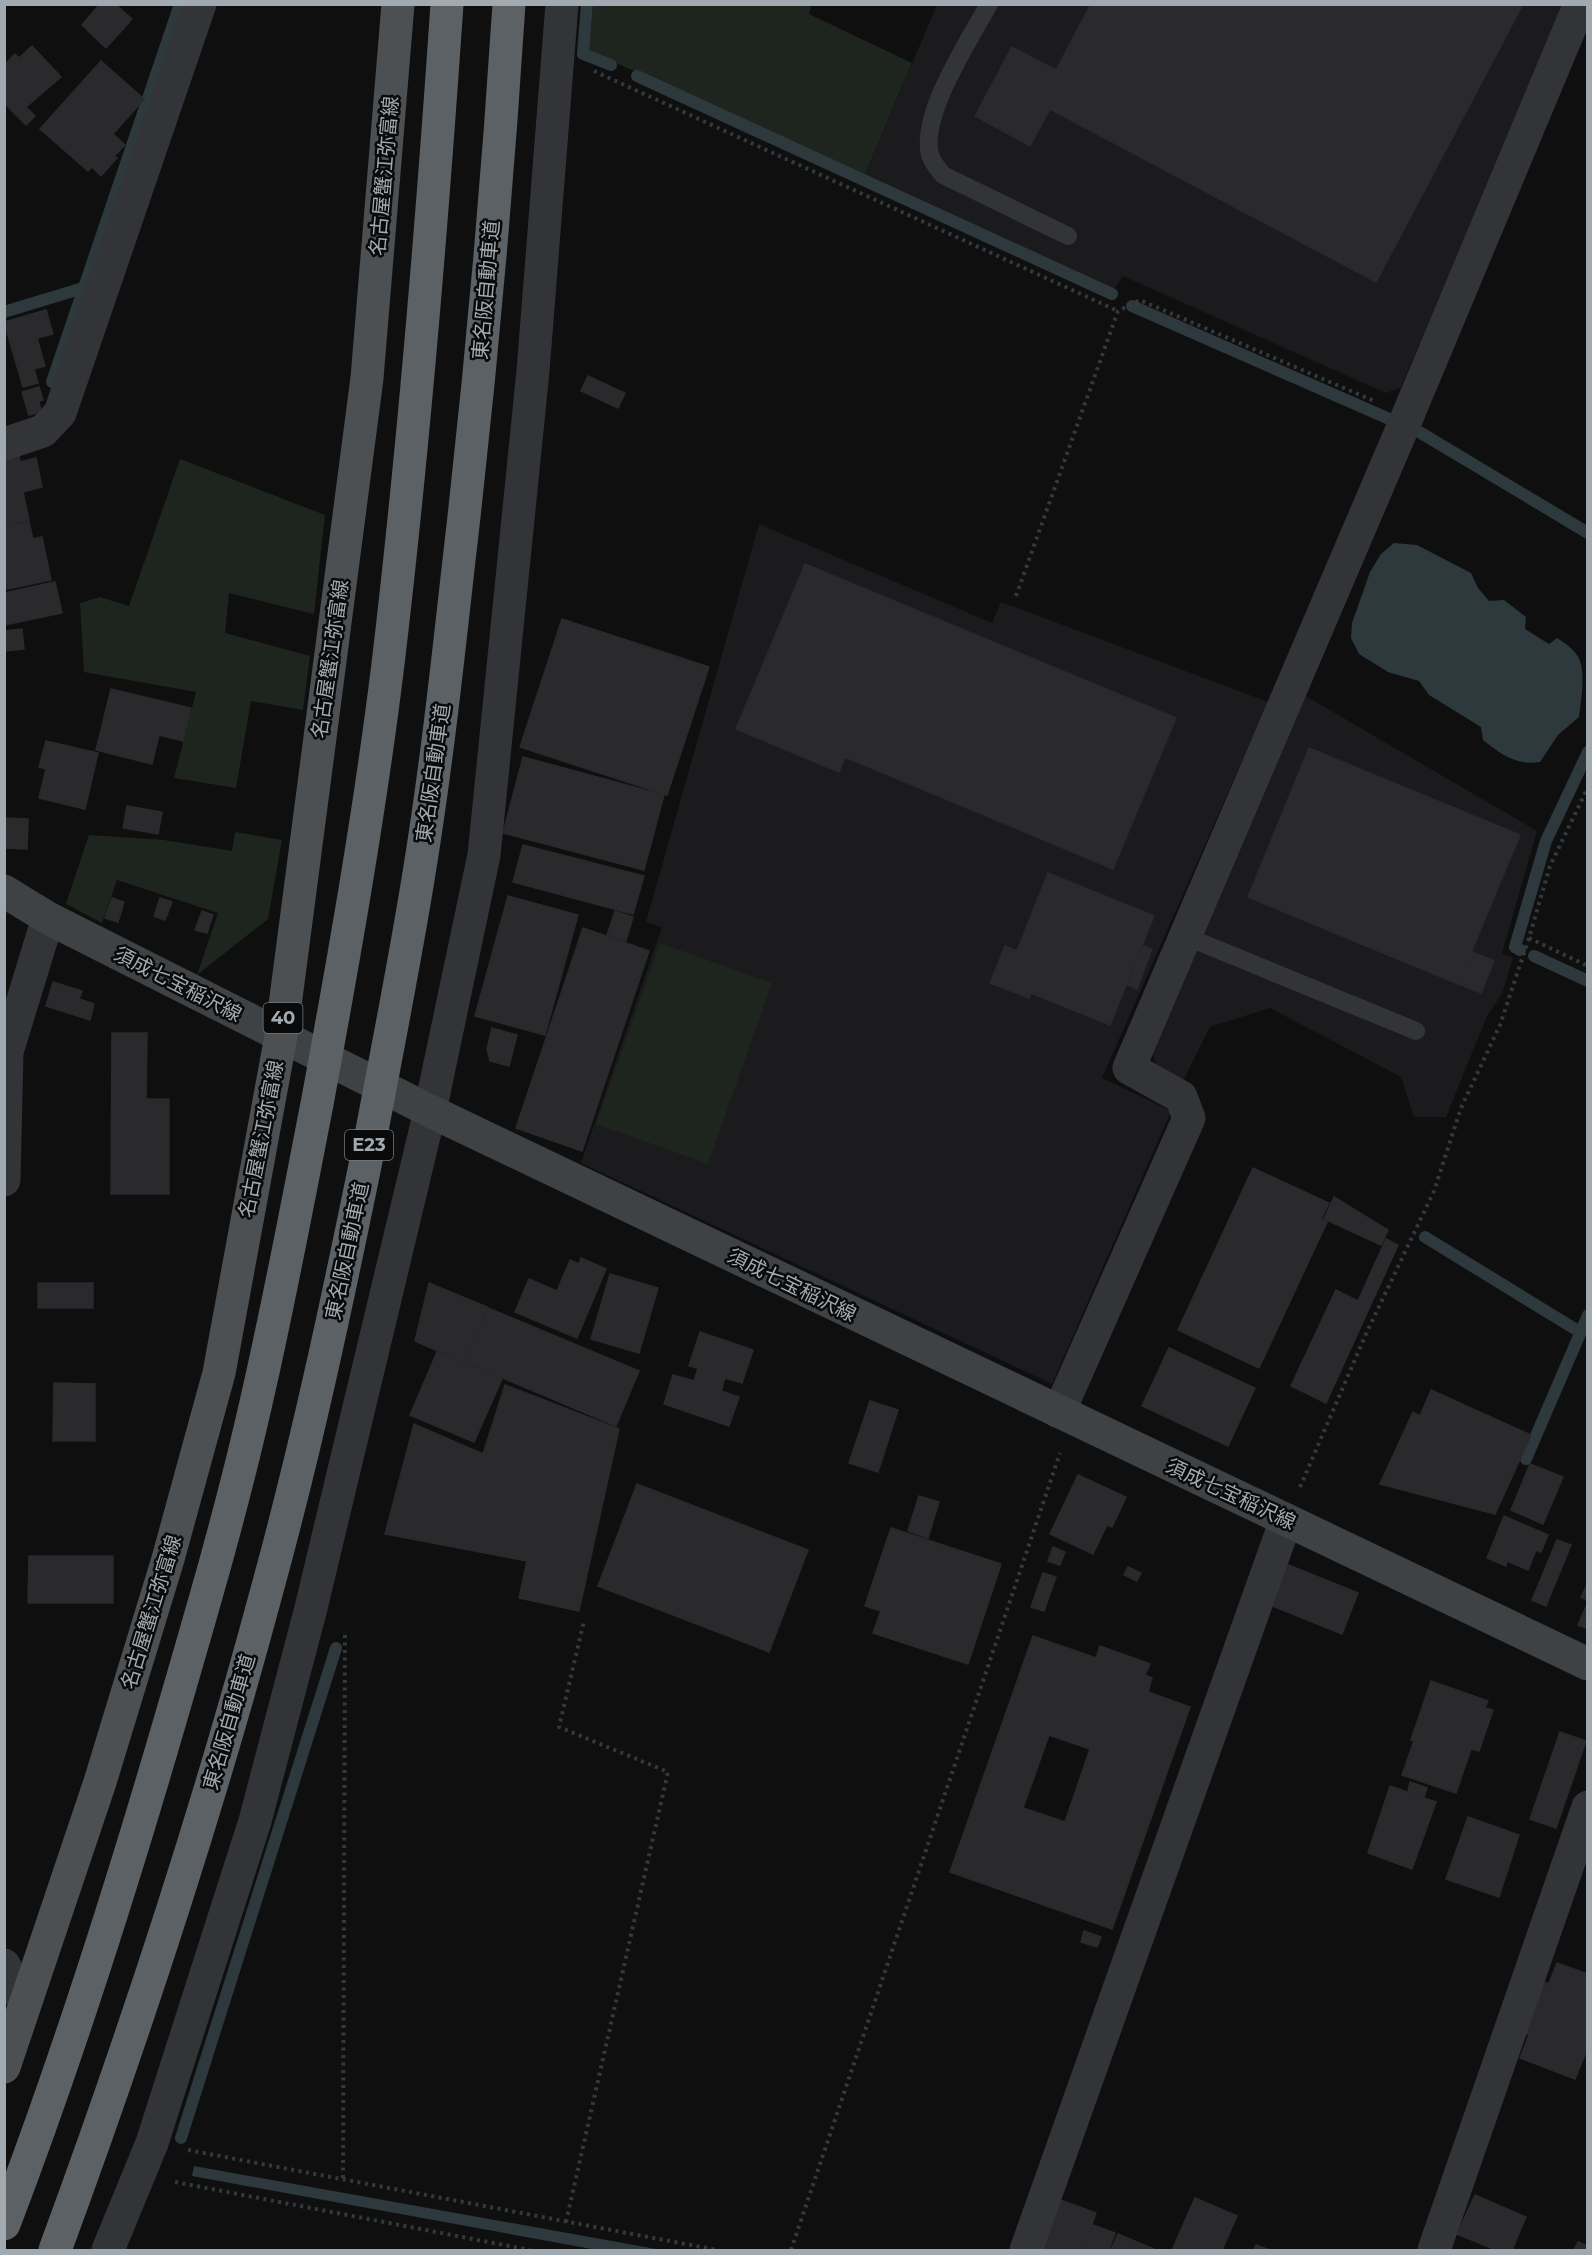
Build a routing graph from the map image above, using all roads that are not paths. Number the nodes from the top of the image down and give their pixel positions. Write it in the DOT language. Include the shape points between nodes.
graph roads {
  1 [pos="200,4"];
  2 [pos="398,4"];
  3 [pos="447,4"];
  4 [pos="509,4"];
  5 [pos="562,4"];
  6 [pos="989,4"];
  7 [pos="1580,4"];
  8 [pos="1068,236"];
  9 [pos="4,444"];
  10 [pos="4,891"];
  11 [pos="48,918"];
  12 [pos="1185,936"];
  13 [pos="1416,1031"];
  14 [pos="281,1036"];
  15 [pos="430,1112"];
  16 [pos="4,1180"];
  17 [pos="1065,1415"];
  18 [pos="1286,1520"];
  19 [pos="1587,1664"];
  20 [pos="1587,1807"];
  21 [pos="4,1965"];
  22 [pos="25,2004"];
  23 [pos="4,2067"];
  24 [pos="4,2224"];
  25 [pos="55,2250"];
  26 [pos="108,2250"];
  27 [pos="1026,2250"];
  28 [pos="1434,2250"];
  1 -- 9 [label="street" via="60,413 43,431"];
  2 -- 14 [label="main road, 名古屋蟹江弥富線 / 40" via="367,378"];
  3 -- 24 [label="highway, bridge" via="408,483 387,668 331,1030 295,1218 257,1398 212,1575 105,1937 48,2110"];
  4 -- 25 [label="highway, 東名阪自動車道 / E23, bridge" via="486,299 445,681 420,865 353,1223 270,1579 213,1778 159,1954"];
  5 -- 15 [label="street" via="533,371 484,855"];
  6 -- 8 [label="lane" via="941,95 931,124 930,156 943,175"];
  7 -- 12 [label="street"];
  10 -- 11 [label="main road, 須成七宝稲沢線"];
  11 -- 14 [label="main road, 須成七宝稲沢線"];
  11 -- 16 [label="street" via="7,1052"];
  12 -- 13 [label="lane"];
  12 -- 17 [label="street" via="1129,1068 1181,1097 1189,1118"];
  14 -- 15 [label="main road, 須成七宝稲沢線"];
  14 -- 22 [label="main road, 名古屋蟹江弥富線 / 40" via="219,1373 104,1771"];
  15 -- 17 [label="main road, 須成七宝稲沢線"];
  15 -- 26 [label="street" via="255,1821 152,2143"];
  17 -- 18 [label="main road, 須成七宝稲沢線"];
  18 -- 19 [label="main road, 須成七宝稲沢線"];
  18 -- 27 [label="street"];
  20 -- 28 [label="street"];
  21 -- 22 [label="street"];
  22 -- 23 [label="main road, 名古屋蟹江弥富線 / 40"];
}
